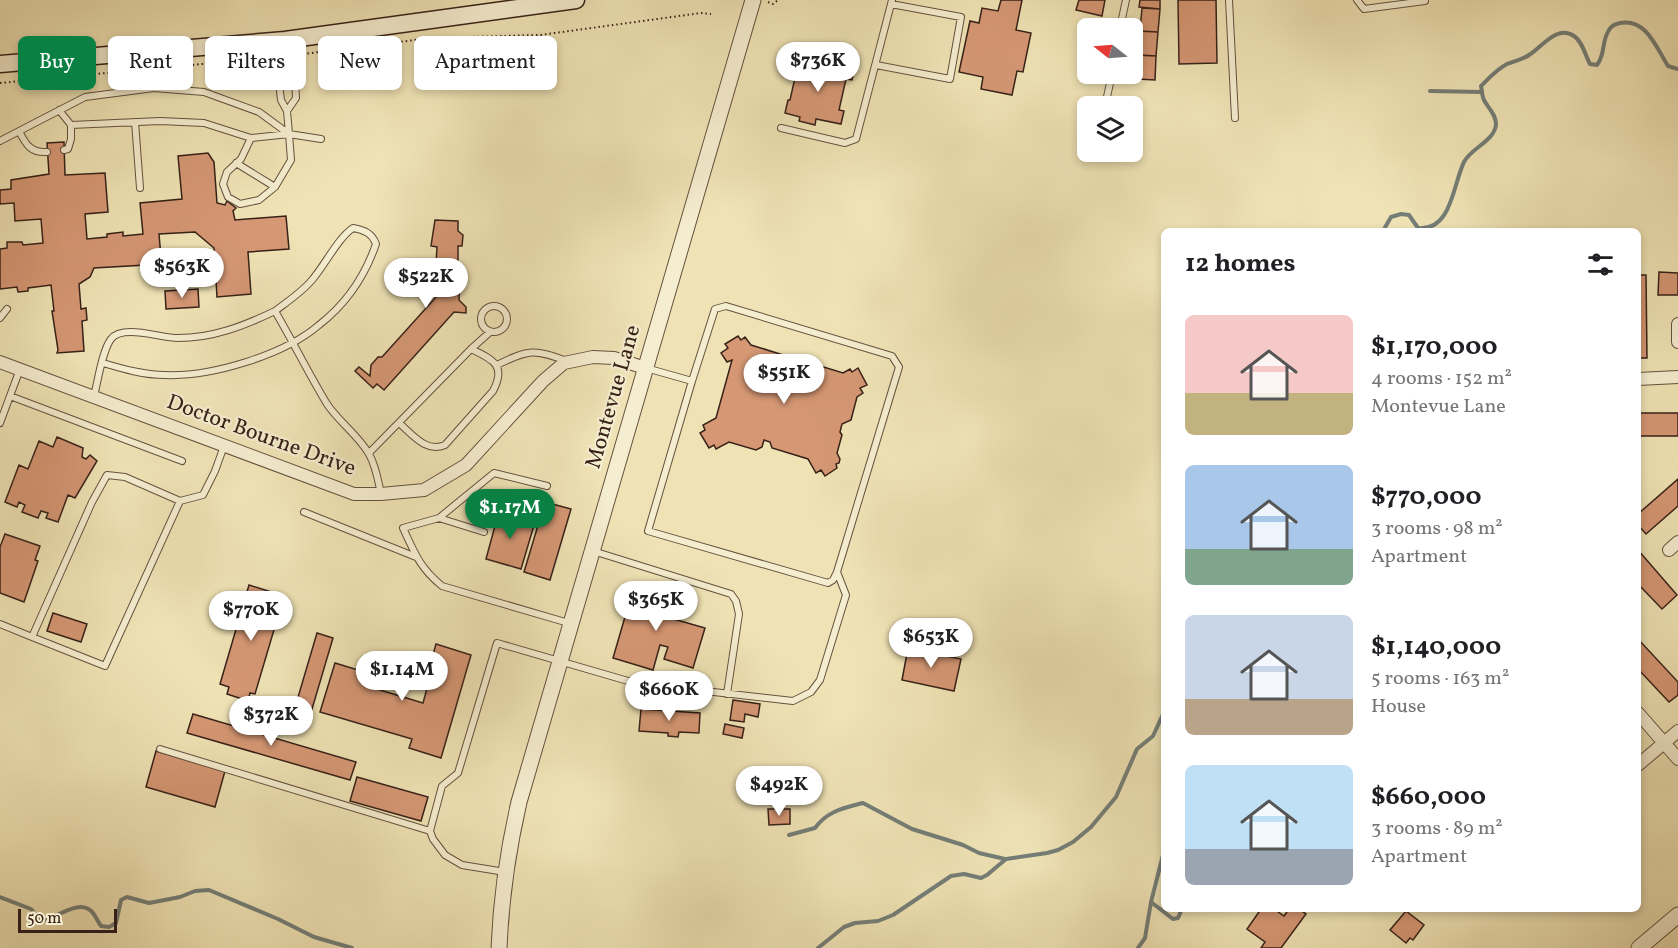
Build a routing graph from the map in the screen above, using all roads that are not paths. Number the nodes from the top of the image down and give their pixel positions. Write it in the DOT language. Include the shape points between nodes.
graph roads {
  1 [pos="576,0"];
  2 [pos="1126,0"];
  3 [pos="1228,0"];
  4 [pos="1357,0"];
  5 [pos="760,1"];
  6 [pos="1425,1"];
  7 [pos="892,2"];
  8 [pos="1122,18"];
  9 [pos="306,37"];
  10 [pos="205,47"];
  11 [pos="0,64"];
  12 [pos="876,65"];
  13 [pos="280,90"];
  14 [pos="296,90"];
  15 [pos="59,110"];
  16 [pos="287,111"];
  17 [pos="1235,118"];
  18 [pos="135,122"];
  19 [pos="71,125"];
  20 [pos="781,128"];
  21 [pos="19,131"];
  22 [pos="289,134"];
  23 [pos="251,138"];
  24 [pos="321,139"];
  25 [pos="0,141"];
  26 [pos="64,150"];
  27 [pos="47,152"];
  28 [pos="236,163"];
  29 [pos="275,187"];
  30 [pos="140,188"];
  31 [pos="7,309"];
  32 [pos="275,311"];
  33 [pos="0,318"];
  34 [pos="1678,324"];
  35 [pos="490,332"];
  36 [pos="293,342"];
  37 [pos="1678,342"];
  38 [pos="471,349"];
  39 [pos="0,362"];
  40 [pos="571,362"];
  41 [pos="103,363"];
  42 [pos="497,365"];
  43 [pos="20,368"];
  44 [pos="645,368"];
  45 [pos="1678,376"];
  46 [pos="1641,378"];
  47 [pos="692,381"];
  48 [pos="10,396"];
  49 [pos="94,396"];
  50 [pos="0,423"];
  51 [pos="399,423"];
  52 [pos="224,446"];
  53 [pos="369,453"];
  54 [pos="182,461"];
  55 [pos="547,486"];
  56 [pos="381,494"];
  57 [pos="180,501"];
  58 [pos="304,512"];
  59 [pos="439,518"];
  60 [pos="484,532"];
  61 [pos="592,551"];
  62 [pos="416,557"];
  63 [pos="837,572"];
  64 [pos="0,624"];
  65 [pos="572,624"];
  66 [pos="32,637"];
  67 [pos="560,662"];
  68 [pos="728,694"];
  69 [pos="1641,716"];
  70 [pos="1678,730"];
  71 [pos="1664,743"];
  72 [pos="160,749"];
  73 [pos="1678,759"];
  74 [pos="1641,762"];
  75 [pos="430,831"];
  76 [pos="505,872"];
  77 [pos="1678,915"];
  78 [pos="499,948"];
  79 [pos="1639,948"];
  1 -- 9 [label="main road"];
  2 -- 8 [label="lane"];
  3 -- 17 [label="lane"];
  4 -- 6 [label="lane" via="1364,9"];
  5 -- 44 [label="street, Montevue Lane"];
  7 -- 12 [label="lane"];
  7 -- 12 [label="lane" via="961,17 950,79"];
  10 -- 11 [label="main road"];
  12 -- 20 [label="lane" via="856,139 845,143"];
  13 -- 16 [label="lane"];
  14 -- 16 [label="lane" via="296,98"];
  15 -- 19 [label="lane"];
  15 -- 21 [label="lane"];
  15 -- 22 [label="lane" via="85,97 154,88 204,92 259,112"];
  16 -- 22 [label="lane"];
  18 -- 19 [label="lane"];
  18 -- 23 [label="lane" via="204,123"];
  18 -- 30 [label="lane"];
  19 -- 26 [label="lane" via="71,139"];
  21 -- 25 [label="lane"];
  21 -- 27 [label="lane" via="31,150"];
  22 -- 23 [label="lane"];
  22 -- 24 [label="lane"];
  22 -- 29 [label="lane" via="291,160"];
  23 -- 28 [label="lane"];
  28 -- 29 [label="lane"];
  28 -- 29 [label="lane" via="223,184 228,197 240,204 259,200"];
  31 -- 33 [label="lane"];
  32 -- 36 [label="lane"];
  32 -- 36 [label="lane" via="310,283 344,233 353,228 373,236 376,244 368,267 344,301 318,326"];
  32 -- 41 [label="lane" via="243,327 213,334 178,338 119,332 111,338"];
  34 -- 37 [label="street"];
  35 -- 35 [label="lane" via="500,332 507,324 506,314 499,307 489,307 482,315 482,325"];
  35 -- 38 [label="lane"];
  36 -- 41 [label="lane" via="234,366 201,372 165,375"];
  36 -- 53 [label="lane" via="329,407"];
  38 -- 42 [label="lane"];
  38 -- 51 [label="lane"];
  39 -- 43 [label="street, Doctor Bourne Drive"];
  40 -- 42 [label="lane" via="531,351"];
  40 -- 44 [label="street, Doctor Bourne Drive" via="614,358"];
  40 -- 56 [label="street, Doctor Bourne Drive" via="564,363 543,381 466,465 424,490"];
  41 -- 49 [label="lane"];
  42 -- 51 [label="lane" via="498,382 493,391 445,445 429,447"];
  43 -- 48 [label="lane"];
  43 -- 49 [label="street, Doctor Bourne Drive"];
  44 -- 47 [label="lane"];
  44 -- 61 [label="street, Montevue Lane"];
  45 -- 46 [label="street"];
  47 -- 63 [label="lane" via="648,531 828,583"];
  47 -- 63 [label="lane" via="715,309 726,306 892,356 898,368"];
  48 -- 50 [label="lane"];
  48 -- 54 [label="lane"];
  49 -- 52 [label="street, Doctor Bourne Drive"];
  51 -- 53 [label="lane"];
  52 -- 56 [label="street, Doctor Bourne Drive" via="354,494"];
  52 -- 57 [label="lane" via="203,495"];
  53 -- 56 [label="lane"];
  55 -- 59 [label="lane" via="494,473"];
  57 -- 66 [label="lane" via="125,477 107,475"];
  57 -- 66 [label="lane" via="105,666"];
  58 -- 62 [label="lane"];
  59 -- 60 [label="lane"];
  59 -- 62 [label="lane" via="403,528"];
  61 -- 65 [label="street, Montevue Lane"];
  61 -- 68 [label="lane" via="731,594 739,614"];
  62 -- 65 [label="lane" via="427,574 442,586"];
  63 -- 68 [label="lane" via="846,595 820,680 811,692 793,701"];
  64 -- 66 [label="lane"];
  65 -- 67 [label="street, Montevue Lane"];
  67 -- 68 [label="lane" via="635,683"];
  67 -- 75 [label="lane" via="497,642 458,773 442,786"];
  67 -- 76 [label="street, Montevue Lane" via="519,802"];
  69 -- 71 [label="street"];
  70 -- 71 [label="street"];
  71 -- 73 [label="street"];
  71 -- 74 [label="street"];
  72 -- 75 [label="lane"];
  75 -- 76 [label="lane" via="446,855 462,865"];
  76 -- 78 [label="street, Montevue Lane"];
  77 -- 79 [label="street"];
}
